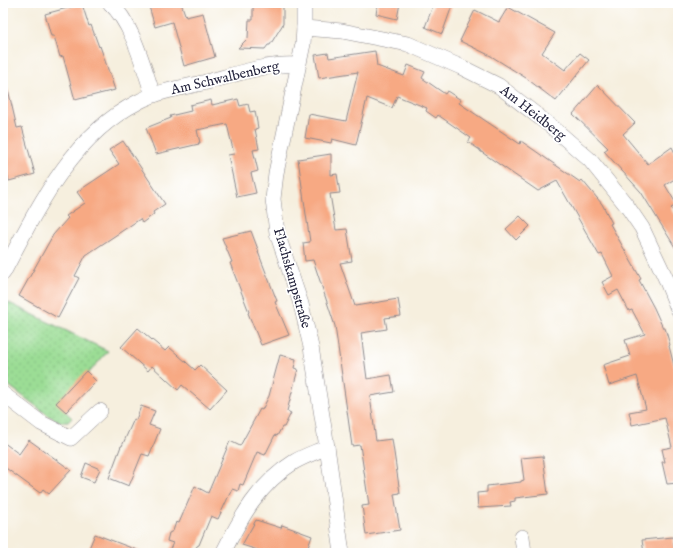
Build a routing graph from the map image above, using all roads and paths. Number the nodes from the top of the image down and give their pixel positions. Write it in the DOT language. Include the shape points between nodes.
graph roads {
  1 [pos="110,3"];
  2 [pos="304,3"];
  3 [pos="304,28"];
  4 [pos="297,65"];
  5 [pos="153,95"];
  6 [pos="3,272"];
  7 [pos="678,309"];
  8 [pos="3,394"];
  9 [pos="100,410"];
  10 [pos="327,447"];
  11 [pos="522,537"];
  12 [pos="223,553"];
  13 [pos="342,553"];
  14 [pos="524,553"];
  1 -- 5 [label="street, Am Schwalbenberg" via="115,7 137,47"];
  2 -- 3 [label="street, Flachskampstraße"];
  3 -- 4 [label="street, Flachskampstraße"];
  3 -- 7 [label="street, Am Heidberg" via="342,31 408,44 461,67 504,90 590,160 627,206 642,228"];
  4 -- 5 [label="street, Am Schwalbenberg" via="284,64"];
  4 -- 10 [label="street, Flachskampstraße" via="273,199 277,233 301,304 312,347"];
  5 -- 6 [label="street, Am Schwalbenberg" via="121,112 97,130 78,149 38,208"];
  8 -- 9 [label="street" via="40,423 71,438"];
  10 -- 12 [label="street" via="295,462 264,486 248,508"];
  10 -- 13 [label="street, Flachskampstraße"];
  11 -- 14 [label="street"];
}
